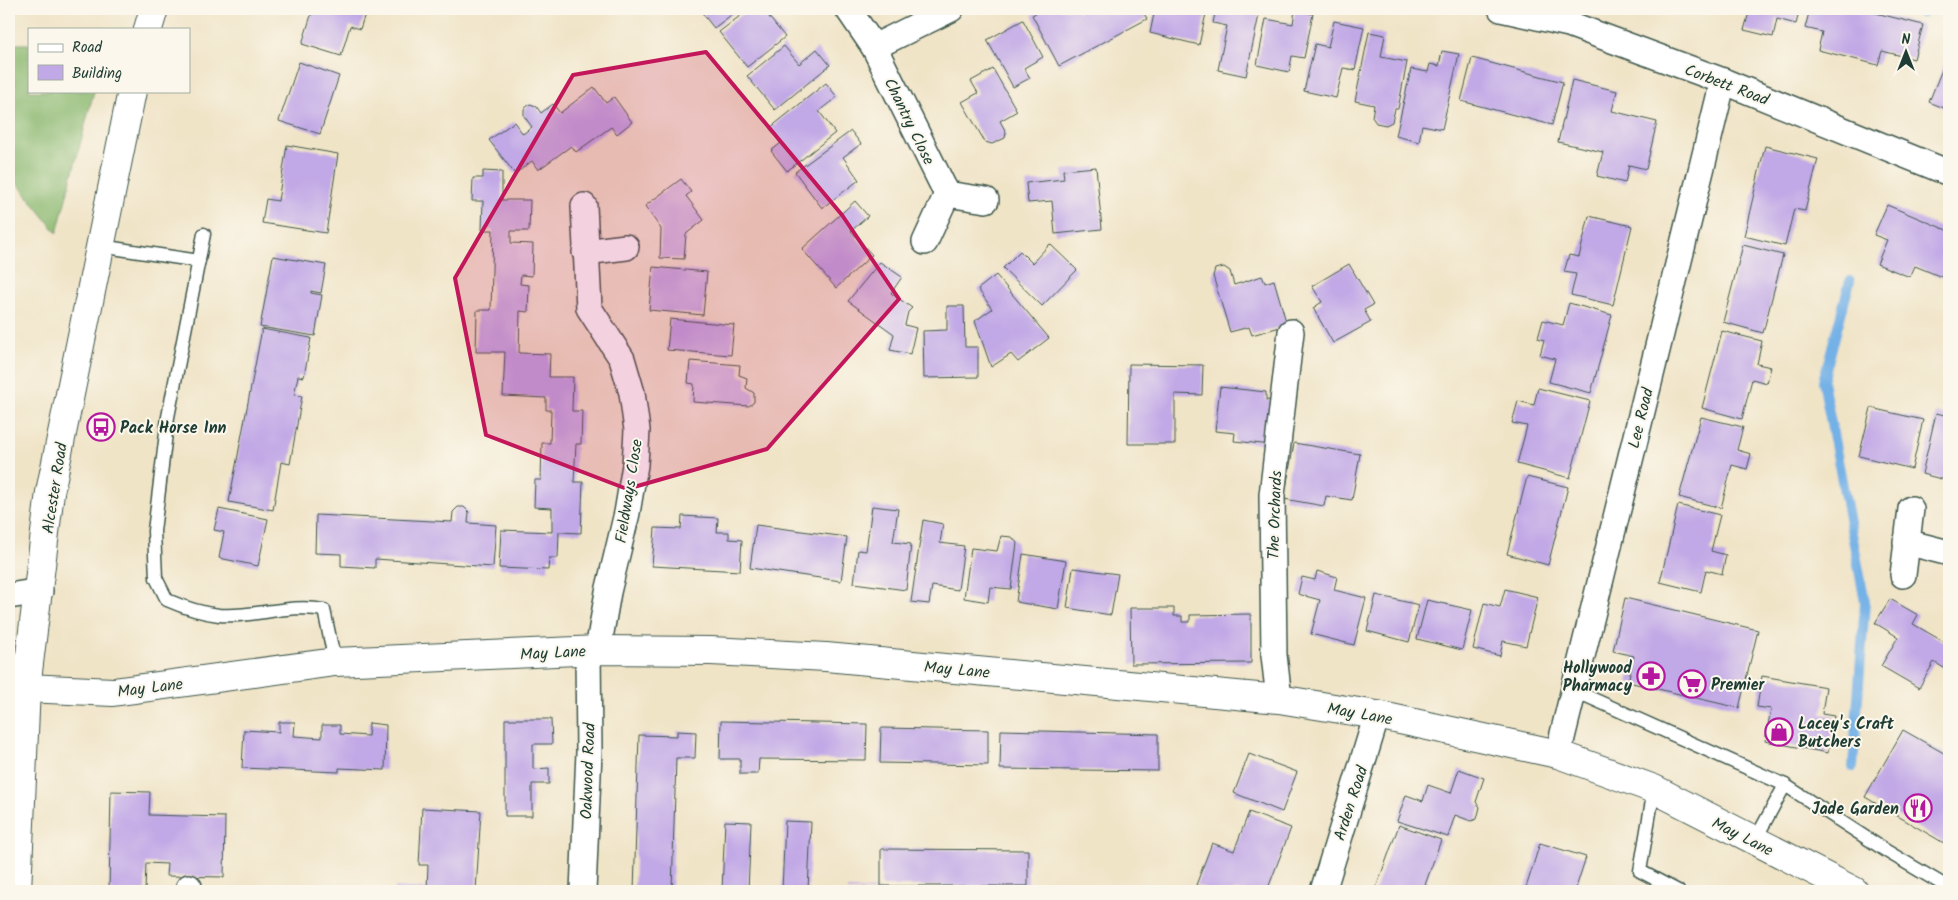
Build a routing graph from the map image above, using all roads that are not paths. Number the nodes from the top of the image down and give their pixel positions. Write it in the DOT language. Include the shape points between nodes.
graph roads {
  1 [pos="154,9"];
  2 [pos="848,9"];
  3 [pos="951,9"];
  4 [pos="1501,9"];
  5 [pos="148,28"];
  6 [pos="874,47"];
  7 [pos="1723,81"];
  8 [pos="132,92"];
  9 [pos="1949,173"];
  10 [pos="947,194"];
  11 [pos="986,200"];
  12 [pos="584,206"];
  13 [pos="204,234"];
  14 [pos="925,242"];
  15 [pos="100,246"];
  16 [pos="626,247"];
  17 [pos="585,252"];
  18 [pos="199,261"];
  19 [pos="1291,332"];
  20 [pos="1911,509"];
  21 [pos="1906,542"];
  22 [pos="1949,553"];
  23 [pos="1903,575"];
  24 [pos="40,591"];
  25 [pos="9,596"];
  26 [pos="593,651"];
  27 [pos="335,662"];
  28 [pos="26,688"];
  29 [pos="1573,690"];
  30 [pos="1279,699"];
  31 [pos="1378,715"];
  32 [pos="1558,754"];
  33 [pos="1785,785"];
  34 [pos="1654,790"];
  35 [pos="1754,842"];
  36 [pos="1949,888"];
  37 [pos="18,891"];
  38 [pos="582,891"];
  39 [pos="1323,891"];
  40 [pos="1678,891"];
  41 [pos="1854,891"];
  1 -- 5 [label="street"];
  2 -- 6 [label="street, Chantry Close"];
  3 -- 6 [label="street"];
  4 -- 7 [label="street, Corbett Road" via="1569,24"];
  6 -- 10 [label="street, Chantry Close"];
  7 -- 9 [label="street, Corbett Road"];
  7 -- 29 [label="street, Lee Road"];
  8 -- 15 [label="street, Alcester Road"];
  10 -- 11 [label="street"];
  10 -- 14 [label="street"];
  12 -- 17 [label="street, Fieldways Close"];
  13 -- 18 [label="lane"];
  15 -- 18 [label="lane"];
  15 -- 24 [label="street, Alcester Road" via="50,492"];
  16 -- 17 [label="street"];
  17 -- 26 [label="street, Fieldways Close" via="589,308 622,359 632,393 637,430 627,514"];
  18 -- 27 [label="lane" via="168,417 154,531 156,578 166,600 220,615 306,606 324,610"];
  19 -- 30 [label="street, The Orchards" via="1272,495 1274,655"];
  20 -- 21 [label="street"];
  21 -- 22 [label="street"];
  21 -- 23 [label="street"];
  24 -- 25 [label="street"];
  24 -- 28 [label="street, Alcester Road"];
  26 -- 27 [label="street, May Lane"];
  26 -- 30 [label="street, May Lane" via="826,657"];
  26 -- 38 [label="street, Oakwood Road"];
  27 -- 28 [label="street, May Lane" via="113,692"];
  28 -- 37 [label="street, Alcester Road"];
  29 -- 32 [label="street, Lee Road"];
  29 -- 33 [label="lane"];
  30 -- 31 [label="street, May Lane"];
  31 -- 32 [label="street, May Lane"];
  31 -- 39 [label="street, Arden Road"];
  32 -- 34 [label="street, May Lane"];
  33 -- 35 [label="lane"];
  33 -- 36 [label="lane"];
  34 -- 35 [label="street, May Lane"];
  34 -- 40 [label="lane" via="1640,871"];
  35 -- 41 [label="street, May Lane"];
}
